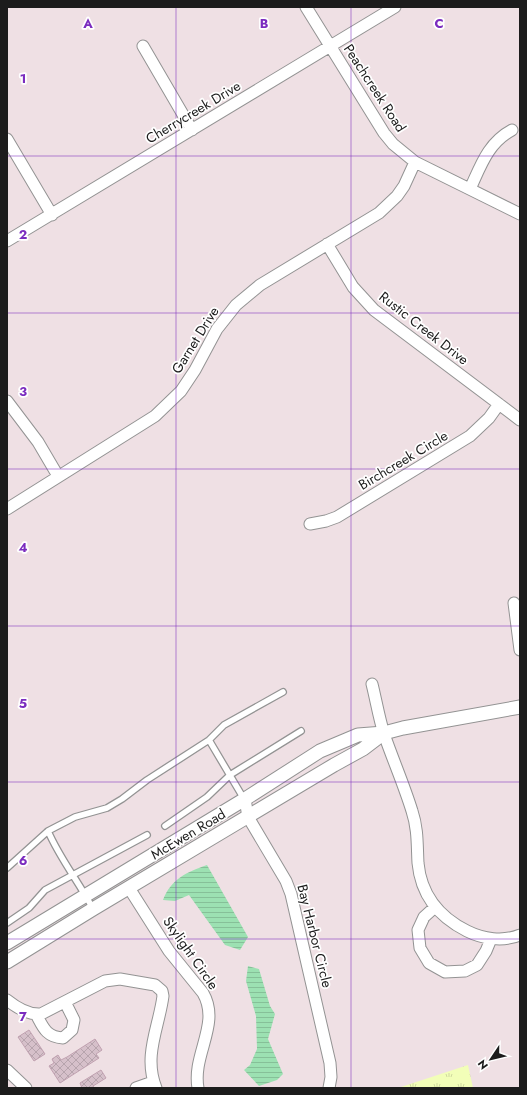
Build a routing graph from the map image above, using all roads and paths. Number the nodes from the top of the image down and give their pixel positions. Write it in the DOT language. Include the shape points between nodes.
graph roads {
  1 [pos="306,7"];
  2 [pos="395,7"];
  3 [pos="143,46"];
  4 [pos="330,46"];
  5 [pos="192,130"];
  6 [pos="512,130"];
  7 [pos="7,139"];
  8 [pos="415,162"];
  9 [pos="470,188"];
  10 [pos="520,214"];
  11 [pos="52,215"];
  12 [pos="7,241"];
  13 [pos="327,244"];
  14 [pos="7,401"];
  15 [pos="499,404"];
  16 [pos="520,420"];
  17 [pos="58,476"];
  18 [pos="7,509"];
  19 [pos="310,524"];
  20 [pos="514,603"];
  21 [pos="520,650"];
  22 [pos="372,684"];
  23 [pos="283,692"];
  24 [pos="520,708"];
  25 [pos="301,731"];
  26 [pos="384,733"];
  27 [pos="209,740"];
  28 [pos="230,775"];
  29 [pos="244,799"];
  30 [pos="248,817"];
  31 [pos="165,826"];
  32 [pos="48,831"];
  33 [pos="147,835"];
  34 [pos="7,868"];
  35 [pos="73,875"];
  36 [pos="129,888"];
  37 [pos="86,895"];
  38 [pos="434,907"];
  39 [pos="93,909"];
  40 [pos="7,923"];
  41 [pos="520,935"];
  42 [pos="491,939"];
  43 [pos="7,943"];
  44 [pos="7,962"];
  45 [pos="7,1000"];
  46 [pos="65,1002"];
  47 [pos="36,1014"];
  48 [pos="7,1070"];
  49 [pos="154,1085"];
  50 [pos="26,1088"];
  51 [pos="136,1088"];
  52 [pos="197,1088"];
  53 [pos="329,1088"];
  1 -- 4 [label="street, Peachcreek Road"];
  2 -- 4 [label="street, Cherrycreek Drive"];
  3 -- 5 [label="street"];
  4 -- 5 [label="street, Cherrycreek Drive"];
  4 -- 8 [label="street, Peachcreek Road" via="384,134"];
  5 -- 11 [label="street, Cherrycreek Drive"];
  6 -- 9 [label="street" via="491,147"];
  7 -- 11 [label="street"];
  8 -- 9 [label="street, Peachcreek Road"];
  8 -- 13 [label="street, Garnet Drive" via="404,186 388,206"];
  9 -- 10 [label="street, Peachcreek Road"];
  11 -- 12 [label="street, Cherrycreek Drive"];
  13 -- 15 [label="street, Rustic Creek Drive" via="353,287 374,310"];
  13 -- 17 [label="street, Garnet Drive" via="260,285 236,304 217,329 181,391 155,416"];
  14 -- 17 [label="street" via="38,442"];
  15 -- 16 [label="street, Rustic Creek Drive"];
  15 -- 19 [label="street, Birchcreek Circle" via="470,436 337,517"];
  17 -- 18 [label="street, Garnet Drive"];
  20 -- 21 [label="street"];
  22 -- 26 [label="street"];
  23 -- 27 [label="lane" via="224,724"];
  24 -- 26 [label="street, McEwen Road"];
  25 -- 28 [label="lane"];
  26 -- 29 [label="street, McEwen Road" via="358,735 320,752"];
  26 -- 30 [label="street, McEwen Road" via="363,749"];
  26 -- 38 [label="street" via="412,812 421,876"];
  27 -- 28 [label="lane"];
  27 -- 32 [label="lane" via="107,808 75,817"];
  28 -- 29 [label="lane"];
  28 -- 31 [label="lane" via="207,796"];
  29 -- 30 [label="street, Bay Harbor Circle"];
  29 -- 37 [label="street, McEwen Road"];
  30 -- 36 [label="street, McEwen Road"];
  30 -- 53 [label="street, Bay Harbor Circle" via="291,894 330,1064"];
  32 -- 34 [label="lane"];
  32 -- 35 [label="lane" via="60,857"];
  33 -- 35 [label="lane"];
  35 -- 37 [label="lane"];
  35 -- 40 [label="lane" via="46,890 29,908"];
  36 -- 39 [label="street, McEwen Road"];
  36 -- 52 [label="street, Skylight Circle" via="169,951 207,1000 210,1016 197,1068"];
  37 -- 39 [label="lane"];
  37 -- 43 [label="street, McEwen Road"];
  38 -- 42 [label="street" via="470,933"];
  38 -- 42 [label="street" via="424,917 418,930 420,948 429,963 445,972 465,971 477,964"];
  39 -- 44 [label="street, McEwen Road"];
  41 -- 42 [label="street" via="506,939"];
  45 -- 47 [label="street" via="23,1010"];
  46 -- 47 [label="street" via="47,1012"];
  46 -- 47 [label="street" via="74,1020 72,1030 63,1038 56,1038 46,1031"];
  46 -- 49 [label="street" via="112,979 159,987 163,996 150,1056"];
  48 -- 50 [label="street"];
  49 -- 51 [label="street"];
}
